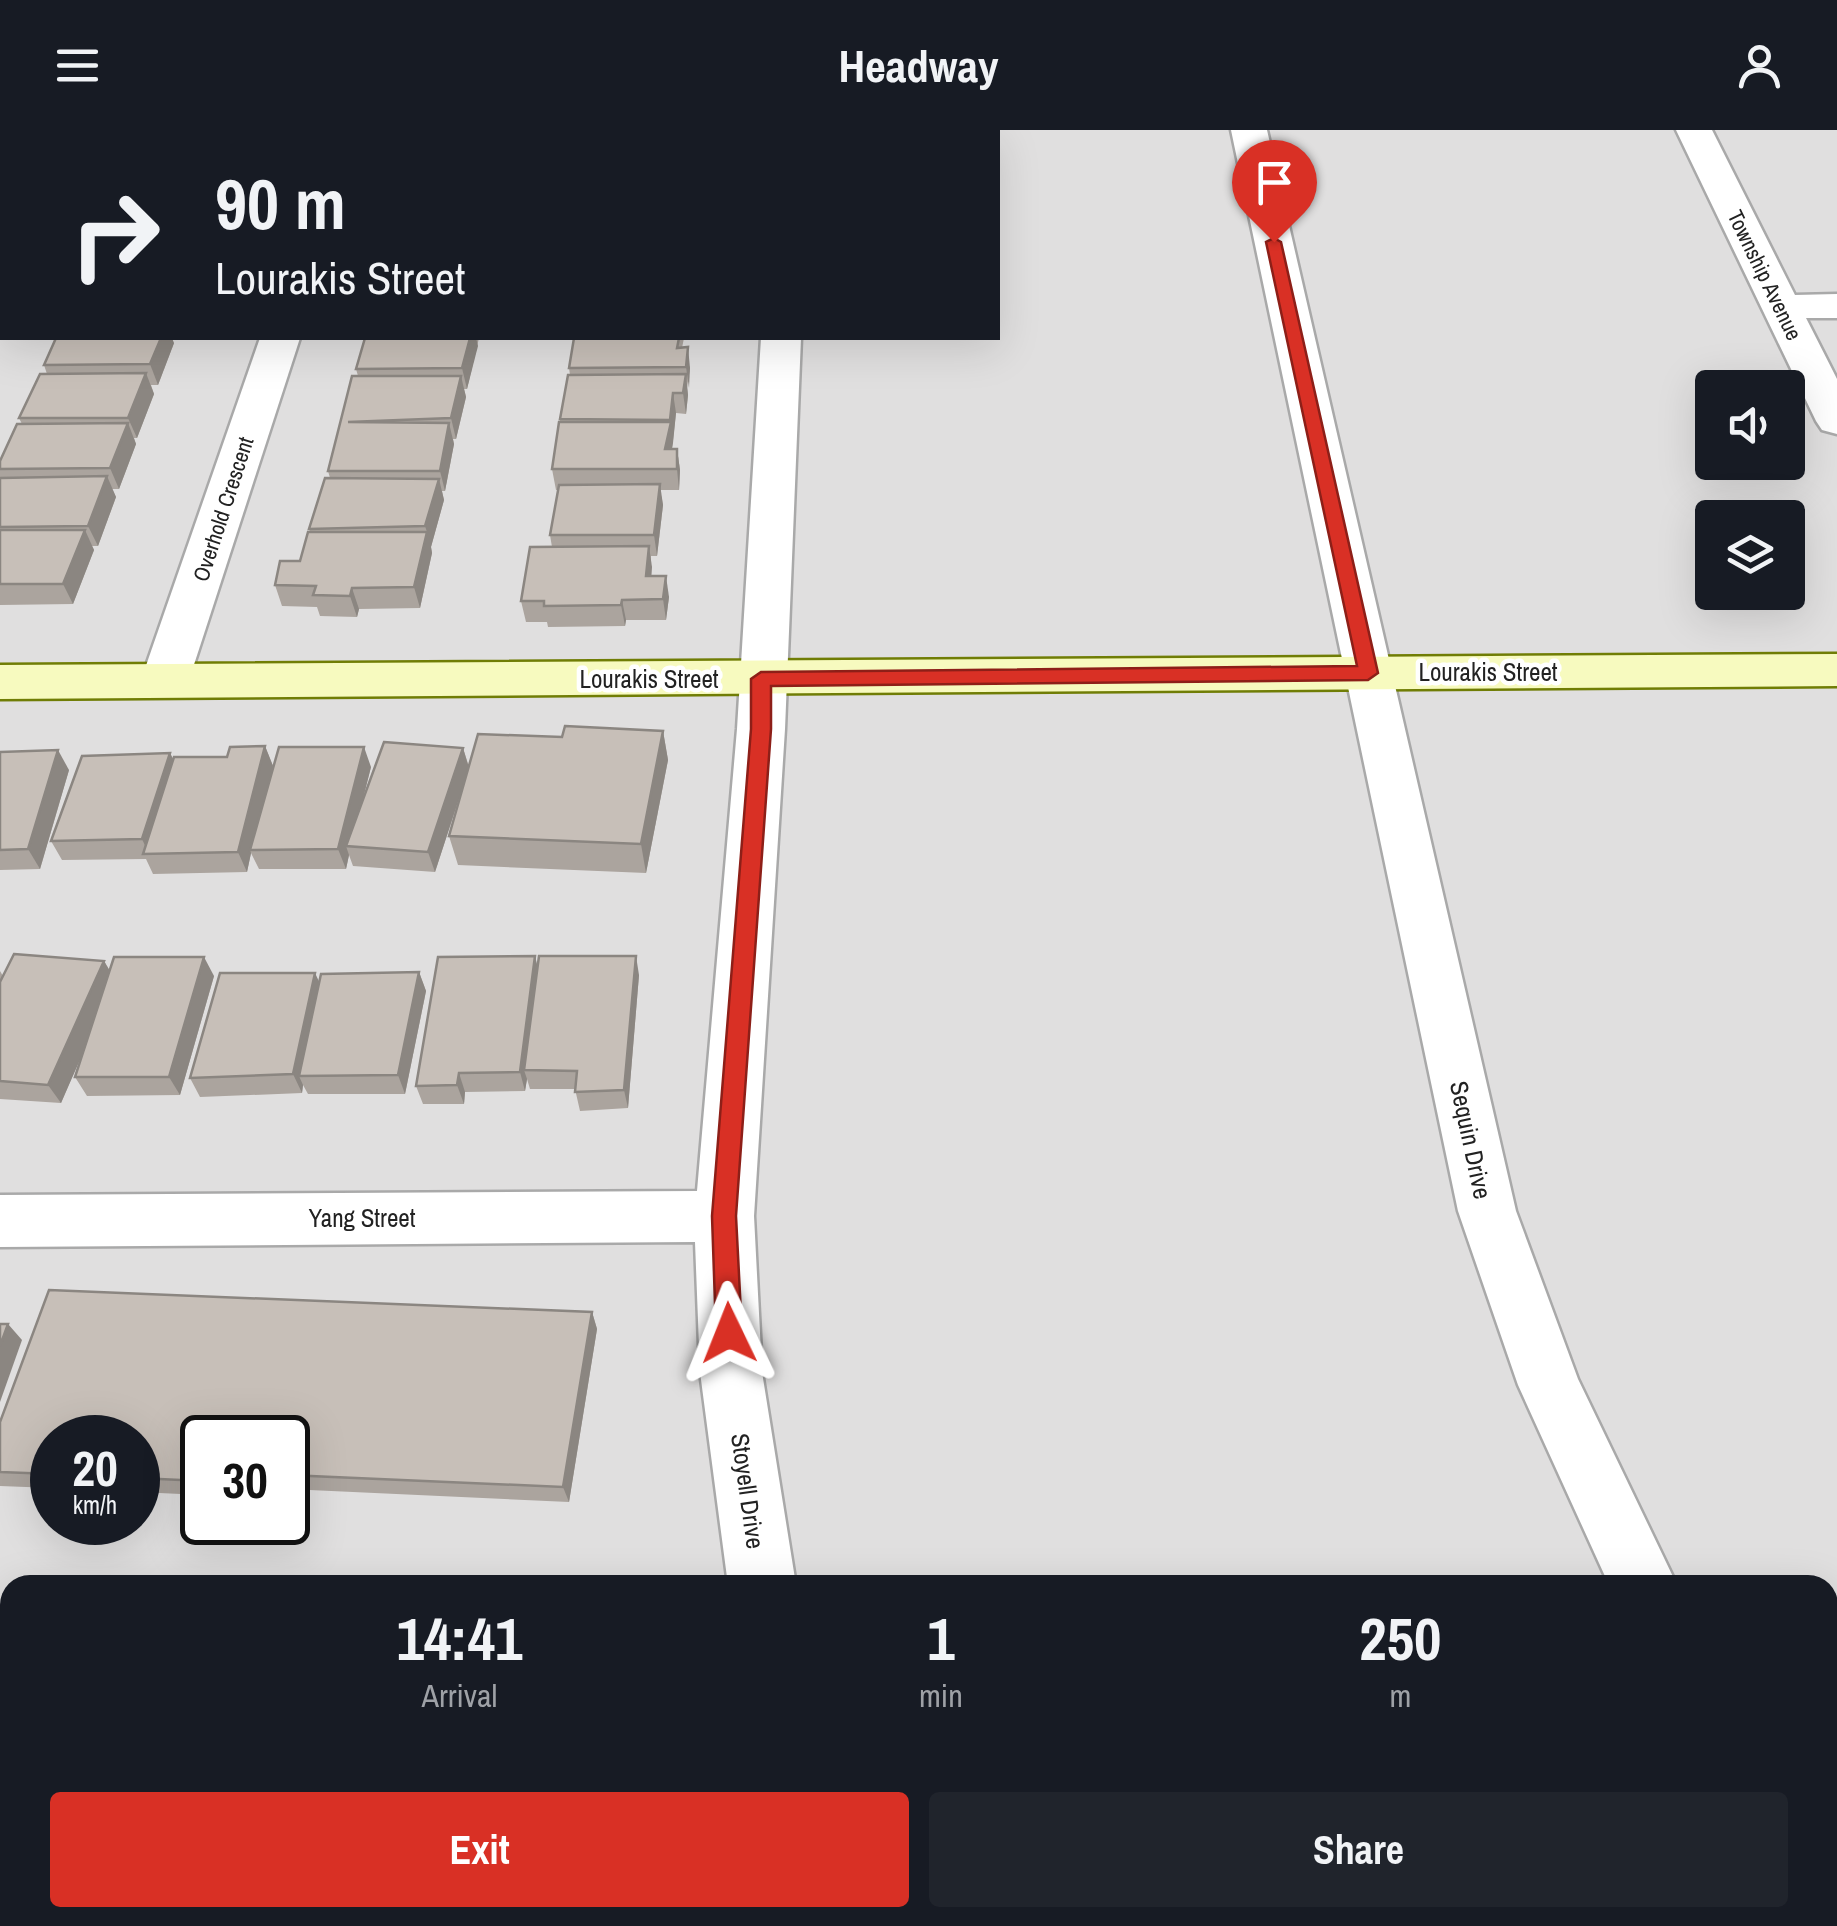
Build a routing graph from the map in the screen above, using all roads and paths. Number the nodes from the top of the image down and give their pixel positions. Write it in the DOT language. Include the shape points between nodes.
graph roads {
  1 [pos="1250,130"];
  2 [pos="1694,130"];
  3 [pos="1780,306"];
  4 [pos="1837,306"];
  5 [pos="279,340"];
  6 [pos="780,340"];
  7 [pos="1837,421"];
  8 [pos="1837,670"];
  9 [pos="1368,673"];
  10 [pos="761,679"];
  11 [pos="165,680"];
  12 [pos="0,682"];
  13 [pos="724,1216"];
  14 [pos="0,1221"];
  15 [pos="761,1575"];
  16 [pos="1638,1575"];
  1 -- 9 [label="street, Sequin Drive"];
  2 -- 3 [label="street, Township Avenue"];
  3 -- 4 [label="street"];
  3 -- 7 [label="street, Township Avenue"];
  5 -- 11 [label="street, Overhold Crescent"];
  6 -- 10 [label="street"];
  8 -- 9 [label="street, Lourakis Street"];
  9 -- 10 [label="street, Lourakis Street"];
  9 -- 16 [label="street, Sequin Drive" via="1487,1211 1549,1385"];
  10 -- 11 [label="street, Lourakis Street"];
  10 -- 13 [label="street, Stoyell Drive"];
  11 -- 12 [label="street, Lourakis Street"];
  13 -- 14 [label="street, Yang Street"];
  13 -- 15 [label="street, Stoyell Drive" via="731,1372"];
}
